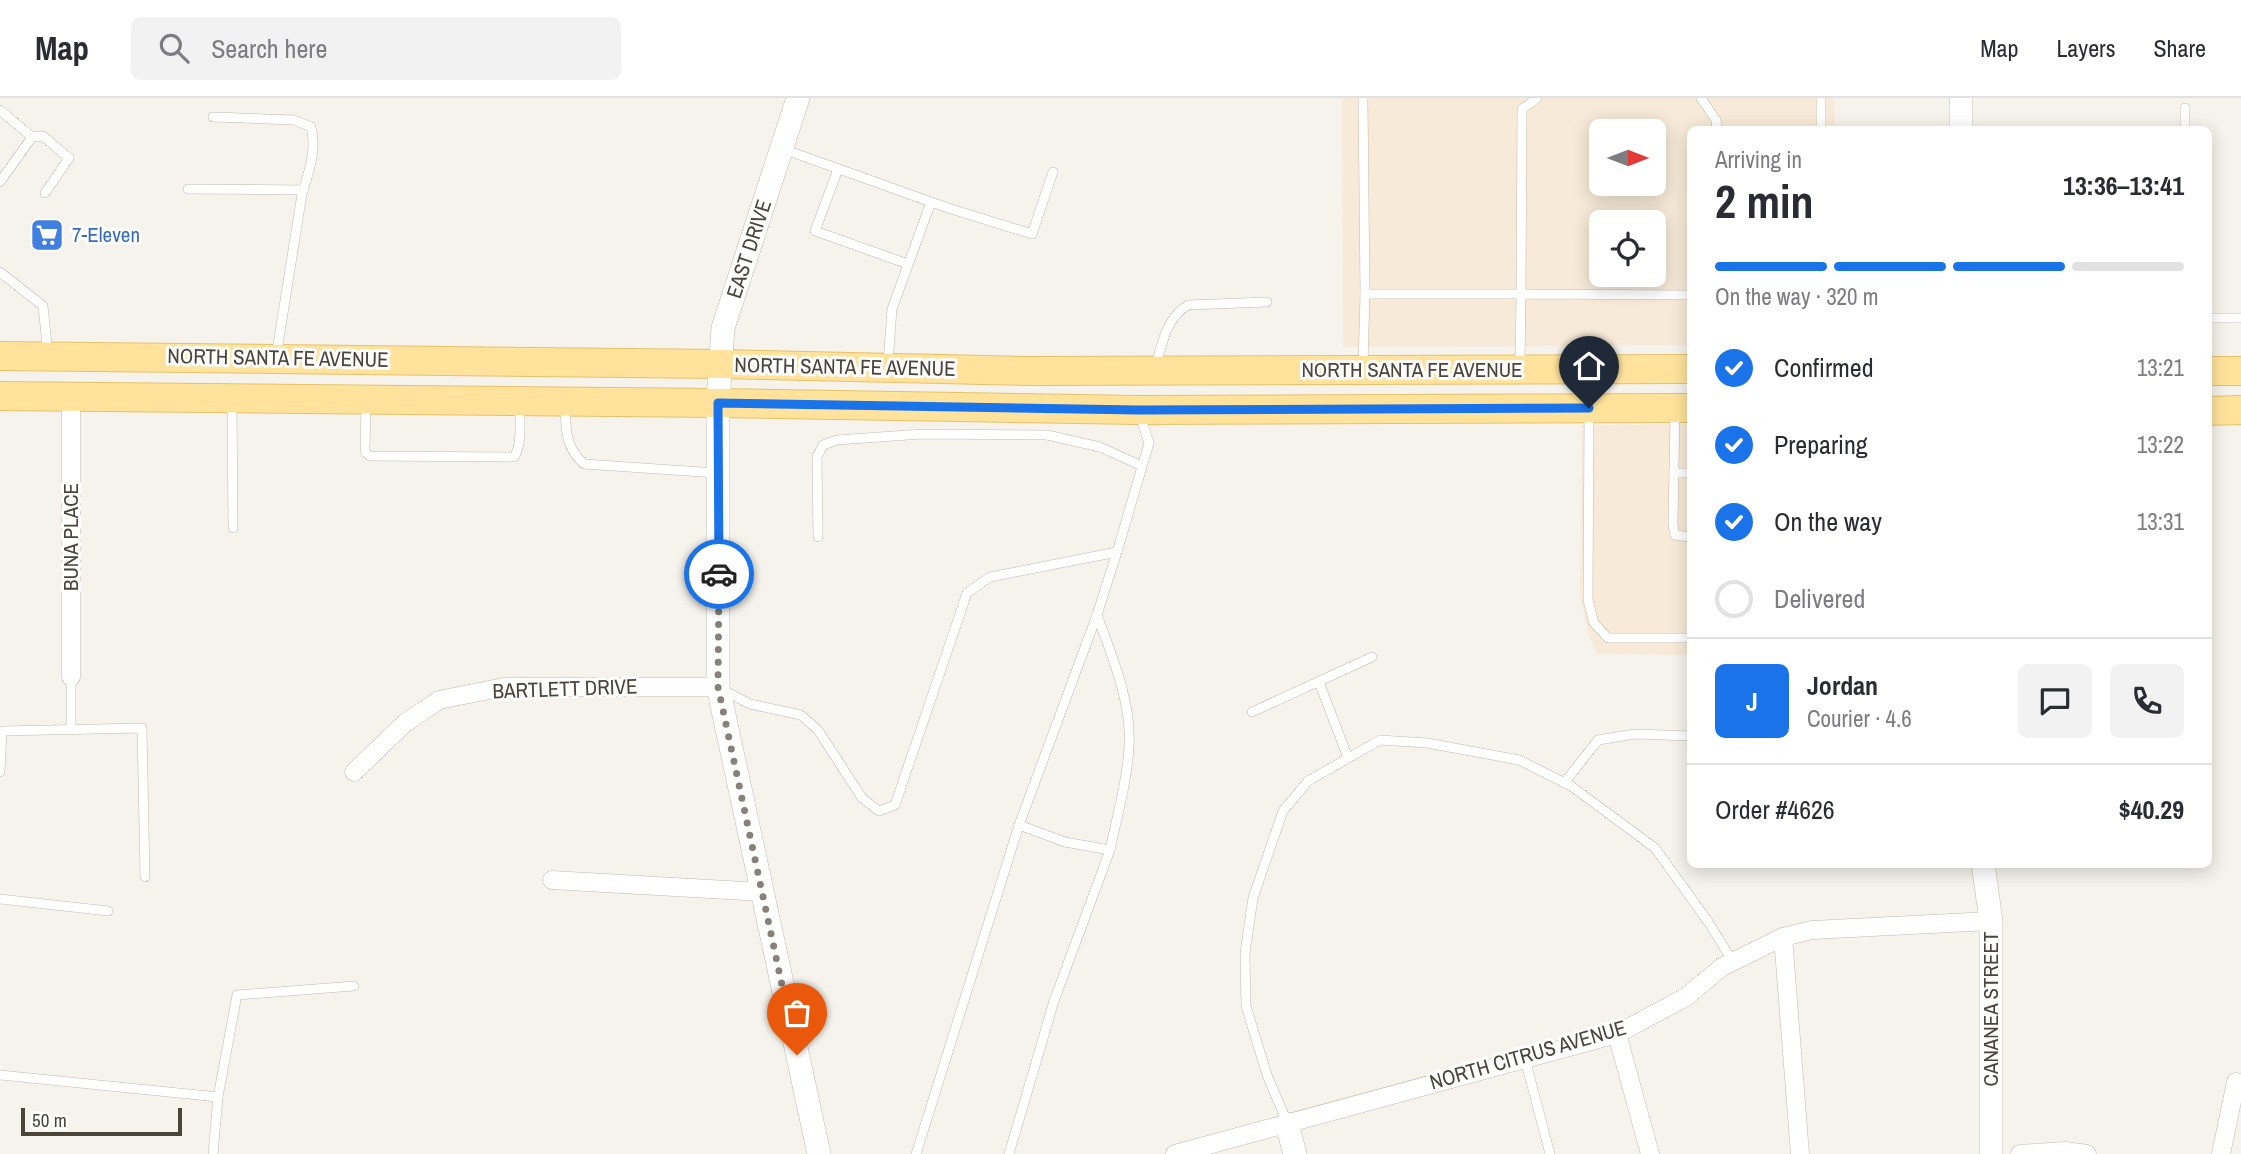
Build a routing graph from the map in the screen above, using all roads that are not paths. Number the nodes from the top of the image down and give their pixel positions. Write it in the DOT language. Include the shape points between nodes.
graph roads {
  1 [pos="798,98"];
  2 [pos="1363,98"];
  3 [pos="1537,98"];
  4 [pos="1701,98"];
  5 [pos="1821,98"];
  6 [pos="1961,98"];
  7 [pos="2185,108"];
  8 [pos="0,110"];
  9 [pos="213,117"];
  10 [pos="1717,126"];
  11 [pos="1821,126"];
  12 [pos="1961,126"];
  13 [pos="2185,126"];
  14 [pos="32,137"];
  15 [pos="782,148"];
  16 [pos="838,169"];
  17 [pos="1053,172"];
  18 [pos="0,182"];
  19 [pos="188,189"];
  20 [pos="303,190"];
  21 [pos="45,192"];
  22 [pos="931,202"];
  23 [pos="908,264"];
  24 [pos="0,272"];
  25 [pos="1364,294"];
  26 [pos="1521,294"];
  27 [pos="1687,295"];
  28 [pos="1267,302"];
  29 [pos="2212,318"];
  30 [pos="2241,318"];
  31 [pos="0,356"];
  32 [pos="48,356"];
  33 [pos="276,358"];
  34 [pos="720,364"];
  35 [pos="888,368"];
  36 [pos="1687,369"];
  37 [pos="1363,370"];
  38 [pos="1520,370"];
  39 [pos="1154,371"];
  40 [pos="2212,371"];
  41 [pos="2241,371"];
  42 [pos="0,396"];
  43 [pos="71,397"];
  44 [pos="232,398"];
  45 [pos="365,399"];
  46 [pos="520,401"];
  47 [pos="565,401"];
  48 [pos="718,403"];
  49 [pos="1589,408"];
  50 [pos="1683,408"];
  51 [pos="1138,410"];
  52 [pos="2241,410"];
  53 [pos="2212,411"];
  54 [pos="1142,466"];
  55 [pos="717,472"];
  56 [pos="1674,473"];
  57 [pos="1687,473"];
  58 [pos="233,528"];
  59 [pos="818,537"];
  60 [pos="1687,537"];
  61 [pos="1117,552"];
  62 [pos="1097,615"];
  63 [pos="1687,638"];
  64 [pos="1372,657"];
  65 [pos="71,677"];
  66 [pos="1319,682"];
  67 [pos="718,687"];
  68 [pos="1252,712"];
  69 [pos="71,730"];
  70 [pos="1687,736"];
  71 [pos="1348,758"];
  72 [pos="0,772"];
  73 [pos="354,772"];
  74 [pos="1564,783"];
  75 [pos="1019,825"];
  76 [pos="1110,850"];
  77 [pos="1984,868"];
  78 [pos="145,877"];
  79 [pos="552,880"];
  80 [pos="762,892"];
  81 [pos="0,899"];
  82 [pos="108,911"];
  83 [pos="1991,921"];
  84 [pos="1783,937"];
  85 [pos="1733,962"];
  86 [pos="354,986"];
  87 [pos="1617,1034"];
  88 [pos="1525,1059"];
  89 [pos="0,1075"];
  90 [pos="2236,1082"];
  91 [pos="218,1097"];
  92 [pos="1287,1124"];
  93 [pos="213,1154"];
  94 [pos="819,1154"];
  95 [pos="916,1154"];
  96 [pos="1009,1154"];
  97 [pos="1175,1154"];
  98 [pos="1295,1154"];
  99 [pos="1550,1154"];
  100 [pos="1650,1154"];
  101 [pos="1800,1154"];
  102 [pos="1991,1154"];
  103 [pos="2020,1154"];
  104 [pos="2087,1154"];
  105 [pos="2221,1154"];
  1 -- 15 [label="street, EAST DRIVE"];
  2 -- 25 [label="lane"];
  3 -- 26 [label="lane" via="1522,109"];
  4 -- 10 [label="lane"];
  5 -- 11 [label="lane"];
  6 -- 12 [label="street"];
  7 -- 13 [label="lane"];
  8 -- 14 [label="lane"];
  9 -- 20 [label="lane" via="295,120 311,127 315,142"];
  14 -- 18 [label="lane"];
  14 -- 21 [label="lane" via="43,135 69,158"];
  15 -- 16 [label="lane"];
  15 -- 34 [label="street, EAST DRIVE" via="723,328"];
  16 -- 22 [label="lane"];
  16 -- 23 [label="lane" via="815,231"];
  17 -- 22 [label="lane" via="1032,234"];
  19 -- 20 [label="lane"];
  20 -- 33 [label="lane"];
  22 -- 23 [label="lane"];
  23 -- 35 [label="lane" via="892,309"];
  24 -- 32 [label="lane" via="43,306"];
  25 -- 26 [label="lane"];
  25 -- 37 [label="lane"];
  26 -- 27 [label="lane"];
  26 -- 38 [label="lane"];
  28 -- 39 [label="lane" via="1188,305 1179,310 1165,334"];
  29 -- 30 [label="lane"];
  31 -- 32 [label="main road, NORTH SANTA FE AVENUE"];
  32 -- 33 [label="main road, NORTH SANTA FE AVENUE"];
  33 -- 34 [label="main road, NORTH SANTA FE AVENUE"];
  34 -- 35 [label="main road, NORTH SANTA FE AVENUE"];
  34 -- 48 [label="street, EAST DRIVE"];
  35 -- 39 [label="main road, NORTH SANTA FE AVENUE"];
  36 -- 38 [label="main road, NORTH SANTA FE AVENUE"];
  37 -- 38 [label="main road, NORTH SANTA FE AVENUE"];
  37 -- 39 [label="main road, NORTH SANTA FE AVENUE"];
  40 -- 41 [label="main road"];
  42 -- 43 [label="main road, NORTH SANTA FE AVENUE"];
  43 -- 44 [label="main road, NORTH SANTA FE AVENUE"];
  43 -- 65 [label="street, BUNA PLACE"];
  44 -- 45 [label="main road, NORTH SANTA FE AVENUE"];
  44 -- 58 [label="lane"];
  45 -- 46 [label="main road, NORTH SANTA FE AVENUE"];
  45 -- 46 [label="lane" via="365,450 370,456 514,457"];
  46 -- 47 [label="main road, NORTH SANTA FE AVENUE"];
  47 -- 48 [label="main road, NORTH SANTA FE AVENUE"];
  47 -- 55 [label="lane" via="567,442 583,464"];
  48 -- 51 [label="main road, NORTH SANTA FE AVENUE"];
  48 -- 55 [label="street, EAST DRIVE"];
  49 -- 50 [label="main road, NORTH SANTA FE AVENUE"];
  49 -- 51 [label="main road, NORTH SANTA FE AVENUE"];
  49 -- 63 [label="lane" via="1588,600 1594,623 1608,638"];
  50 -- 56 [label="lane"];
  51 -- 54 [label="lane" via="1149,443"];
  52 -- 53 [label="main road"];
  54 -- 59 [label="lane" via="1100,447 1047,435 922,434 837,440 823,445 817,457"];
  54 -- 61 [label="lane"];
  55 -- 67 [label="street, EAST DRIVE"];
  56 -- 57 [label="lane"];
  56 -- 60 [label="lane" via="1675,535"];
  61 -- 62 [label="lane"];
  61 -- 67 [label="lane" via="990,577 967,593 895,805 879,811 863,798 818,730 801,715 750,704"];
  62 -- 75 [label="lane"];
  62 -- 76 [label="lane" via="1126,707 1130,745"];
  64 -- 66 [label="lane"];
  65 -- 69 [label="lane"];
  66 -- 68 [label="lane"];
  66 -- 71 [label="lane"];
  67 -- 73 [label="street, BARTLETT DRIVE" via="504,687 439,700 405,723"];
  67 -- 80 [label="street, EAST DRIVE"];
  69 -- 72 [label="lane" via="2,731"];
  69 -- 78 [label="lane" via="142,728"];
  70 -- 74 [label="lane" via="1635,734 1598,740"];
  71 -- 74 [label="lane" via="1380,740 1427,743 1519,760"];
  71 -- 92 [label="lane" via="1308,780 1283,811 1253,898 1245,953 1246,1006"];
  74 -- 85 [label="lane" via="1655,848"];
  75 -- 76 [label="lane" via="1065,842"];
  75 -- 95 [label="lane"];
  76 -- 96 [label="lane" via="1054,1001"];
  77 -- 83 [label="street, CANANEA STREET"];
  79 -- 80 [label="street"];
  80 -- 94 [label="street, EAST DRIVE"];
  81 -- 82 [label="lane"];
  83 -- 84 [label="street, NORTH CITRUS AVENUE" via="1812,930"];
  83 -- 102 [label="street, CANANEA STREET"];
  84 -- 85 [label="street, NORTH CITRUS AVENUE"];
  84 -- 101 [label="street"];
  85 -- 87 [label="street, NORTH CITRUS AVENUE" via="1686,997"];
  86 -- 91 [label="lane" via="237,995"];
  87 -- 88 [label="street, NORTH CITRUS AVENUE"];
  87 -- 100 [label="street"];
  88 -- 92 [label="street, NORTH CITRUS AVENUE"];
  88 -- 99 [label="lane"];
  89 -- 91 [label="lane"];
  90 -- 105 [label="street"];
  91 -- 93 [label="lane"];
  92 -- 97 [label="street, NORTH CITRUS AVENUE"];
  92 -- 98 [label="street"];
  103 -- 104 [label="street"];
}
